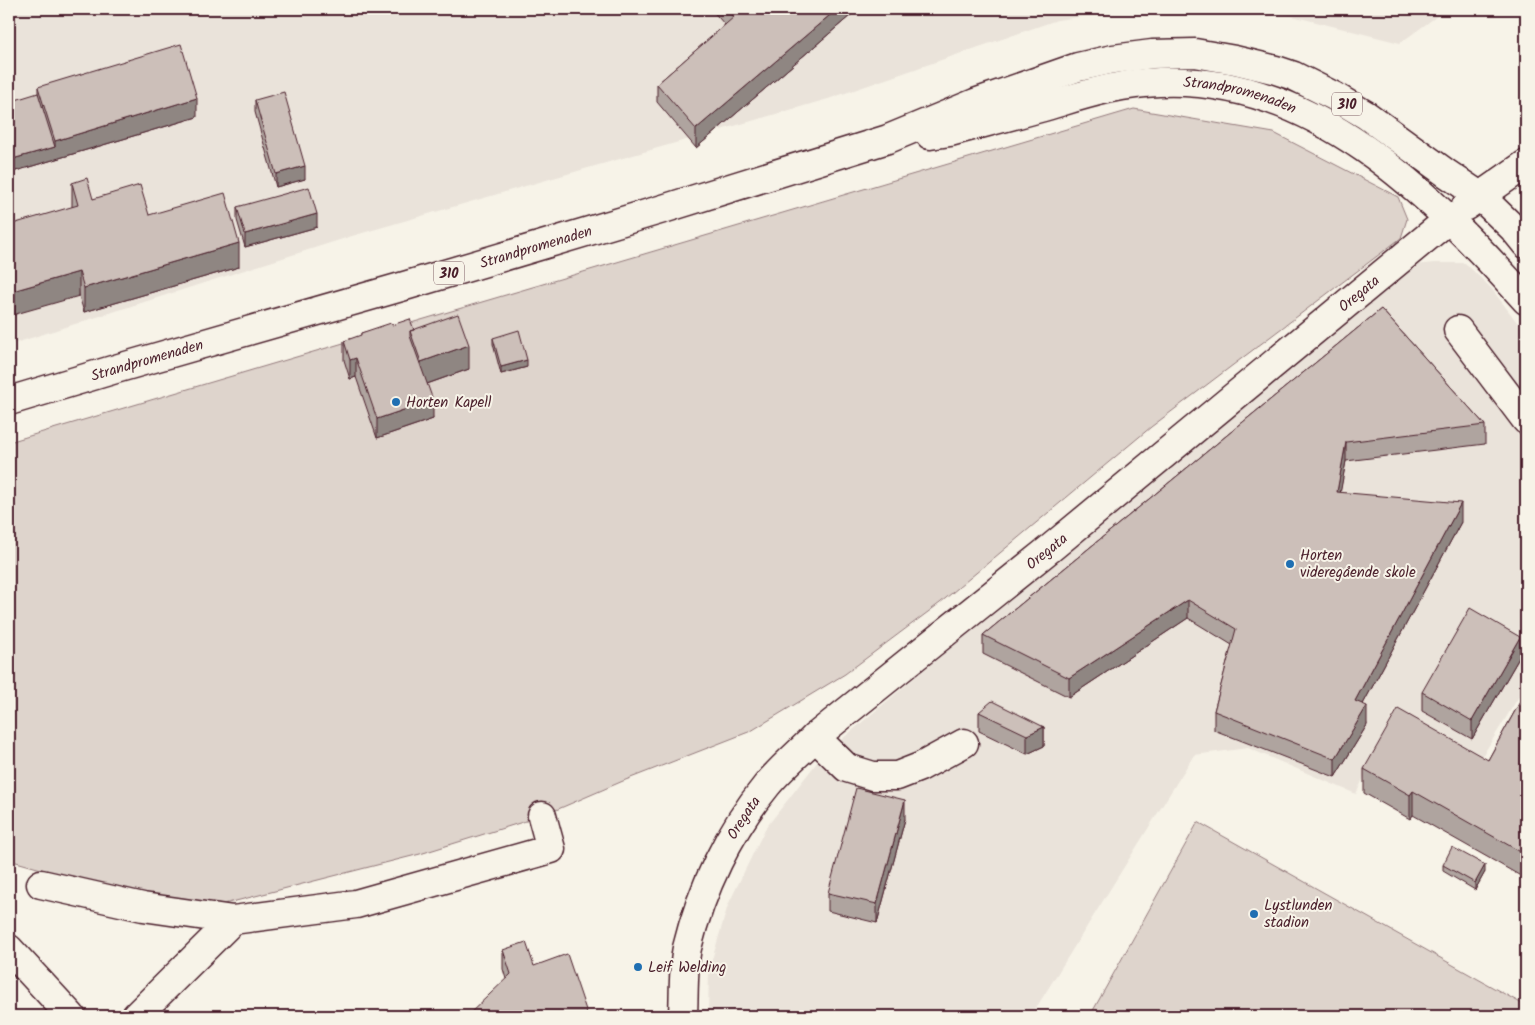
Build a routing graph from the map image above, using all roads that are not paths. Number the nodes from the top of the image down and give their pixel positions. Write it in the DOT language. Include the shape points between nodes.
graph roads {
  1 [pos="888,139"];
  2 [pos="1526,164"];
  3 [pos="1480,196"];
  4 [pos="1449,219"];
  5 [pos="1526,244"];
  6 [pos="1526,300"];
  7 [pos="1458,330"];
  8 [pos="9,401"];
  9 [pos="1526,420"];
  10 [pos="815,737"];
  11 [pos="964,743"];
  12 [pos="542,816"];
  13 [pos="41,884"];
  14 [pos="233,920"];
  15 [pos="9,949"];
  16 [pos="71,1016"];
  17 [pos="136,1016"];
  18 [pos="683,1016"];
  1 -- 3 [label="main road, Strandpromenaden / 310" via="975,103 1078,67 1152,54 1195,54 1235,60 1294,76 1366,115"];
  1 -- 4 [label="main road, Strandpromenaden / 310" via="950,132 1089,92 1136,84 1160,82 1240,89 1272,98 1322,121 1402,176"];
  1 -- 8 [label="main road, Strandpromenaden / 310" via="408,286"];
  2 -- 3 [label="main road, Oregata"];
  3 -- 4 [label="main road, Oregata"];
  3 -- 5 [label="main road, Strandpromenaden / 310"];
  4 -- 6 [label="main road, Strandpromenaden / 310"];
  4 -- 10 [label="main road, Oregata" via="1052,547"];
  7 -- 9 [label="main road"];
  10 -- 11 [label="main road" via="847,768 873,776 897,776"];
  10 -- 18 [label="main road, Oregata" via="767,784 749,808 705,891 687,950"];
  12 -- 14 [label="main road" via="551,849 356,904"];
  13 -- 14 [label="main road" via="143,906"];
  14 -- 17 [label="main road"];
  15 -- 16 [label="main road"];
}
